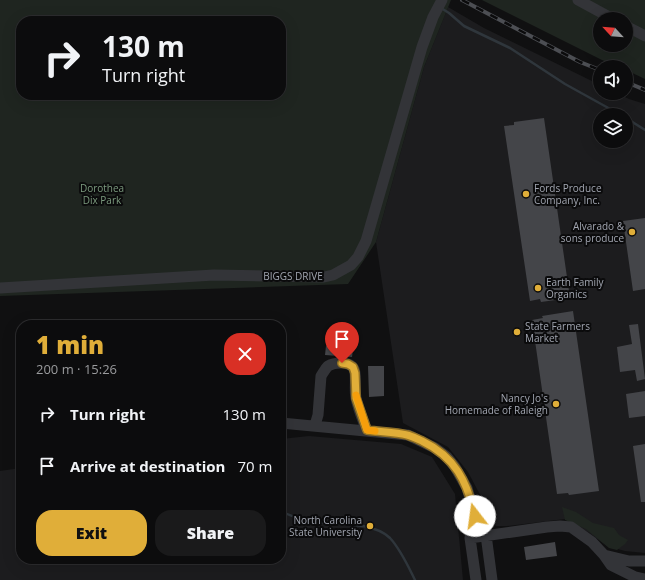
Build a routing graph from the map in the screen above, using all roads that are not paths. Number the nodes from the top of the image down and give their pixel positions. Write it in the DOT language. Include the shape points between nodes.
graph roads {
  1 [pos="442,0"];
  2 [pos="578,0"];
  3 [pos="600,12"];
  4 [pos="633,30"];
  5 [pos="645,36"];
  6 [pos="0,288"];
  7 [pos="286,422"];
  8 [pos="315,425"];
  9 [pos="367,430"];
  10 [pos="475,516"];
  11 [pos="486,535"];
  12 [pos="470,538"];
  13 [pos="604,555"];
  14 [pos="640,561"];
  15 [pos="640,578"];
  16 [pos="476,580"];
  17 [pos="492,580"];
  1 -- 6 [label="street, BIGGS DRIVE" via="422,47 366,241 358,257 344,270 333,275 314,277 214,275"];
  2 -- 3 [label="street"];
  4 -- 5 [label="street"];
  7 -- 8 [label="street"];
  8 -- 9 [label="street"];
  8 -- 9 [label="street" via="321,376 329,366 342,363 353,367 356,398"];
  9 -- 10 [label="street" via="408,435 447,457 467,488"];
  10 -- 11 [label="street"];
  10 -- 12 [label="street"];
  11 -- 12 [label="street"];
  11 -- 13 [label="street" via="560,526 571,527 592,542"];
  11 -- 17 [label="street"];
  12 -- 16 [label="street"];
  13 -- 14 [label="street"];
  13 -- 15 [label="street" via="610,565"];
  14 -- 15 [label="street"];
}
